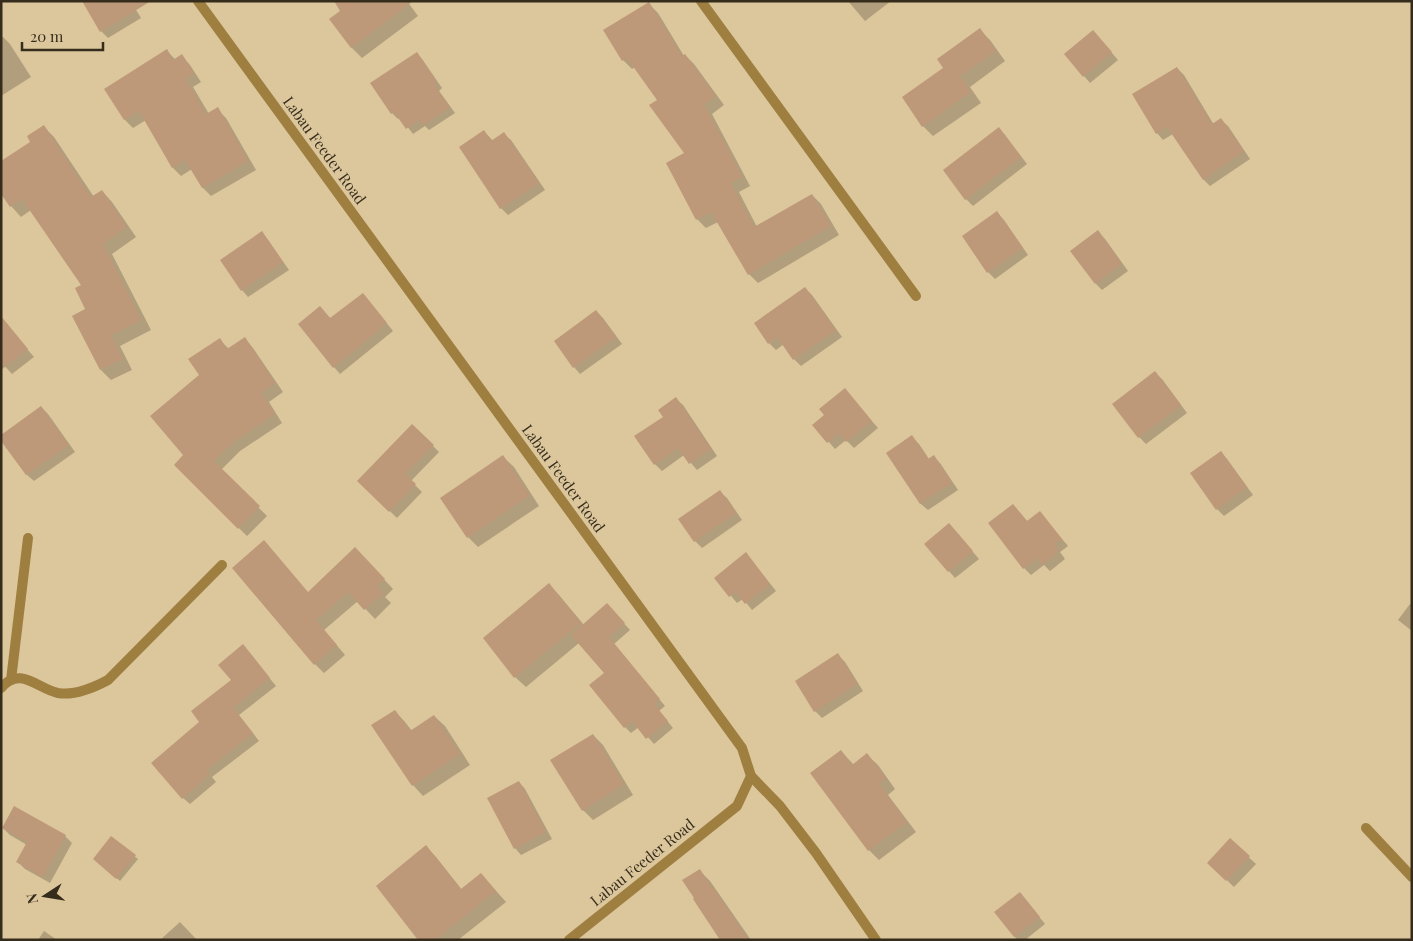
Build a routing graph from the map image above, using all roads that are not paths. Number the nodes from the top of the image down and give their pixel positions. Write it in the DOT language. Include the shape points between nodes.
graph roads {
  1 [pos="198,1"];
  2 [pos="701,1"];
  3 [pos="916,296"];
  4 [pos="28,538"];
  5 [pos="222,565"];
  6 [pos="11,680"];
  7 [pos="1,688"];
  8 [pos="751,776"];
  9 [pos="1366,828"];
  10 [pos="1412,877"];
  11 [pos="569,940"];
  12 [pos="876,940"];
  1 -- 8 [label="street, Labau Feeder Road" via="742,748"];
  2 -- 3 [label="street"];
  4 -- 6 [label="street"];
  5 -- 6 [label="street" via="108,680 81,692 58,693 23,678"];
  6 -- 7 [label="street"];
  8 -- 11 [label="street, Labau Feeder Road" via="737,806"];
  8 -- 12 [label="street" via="816,853"];
  9 -- 10 [label="street"];
}
